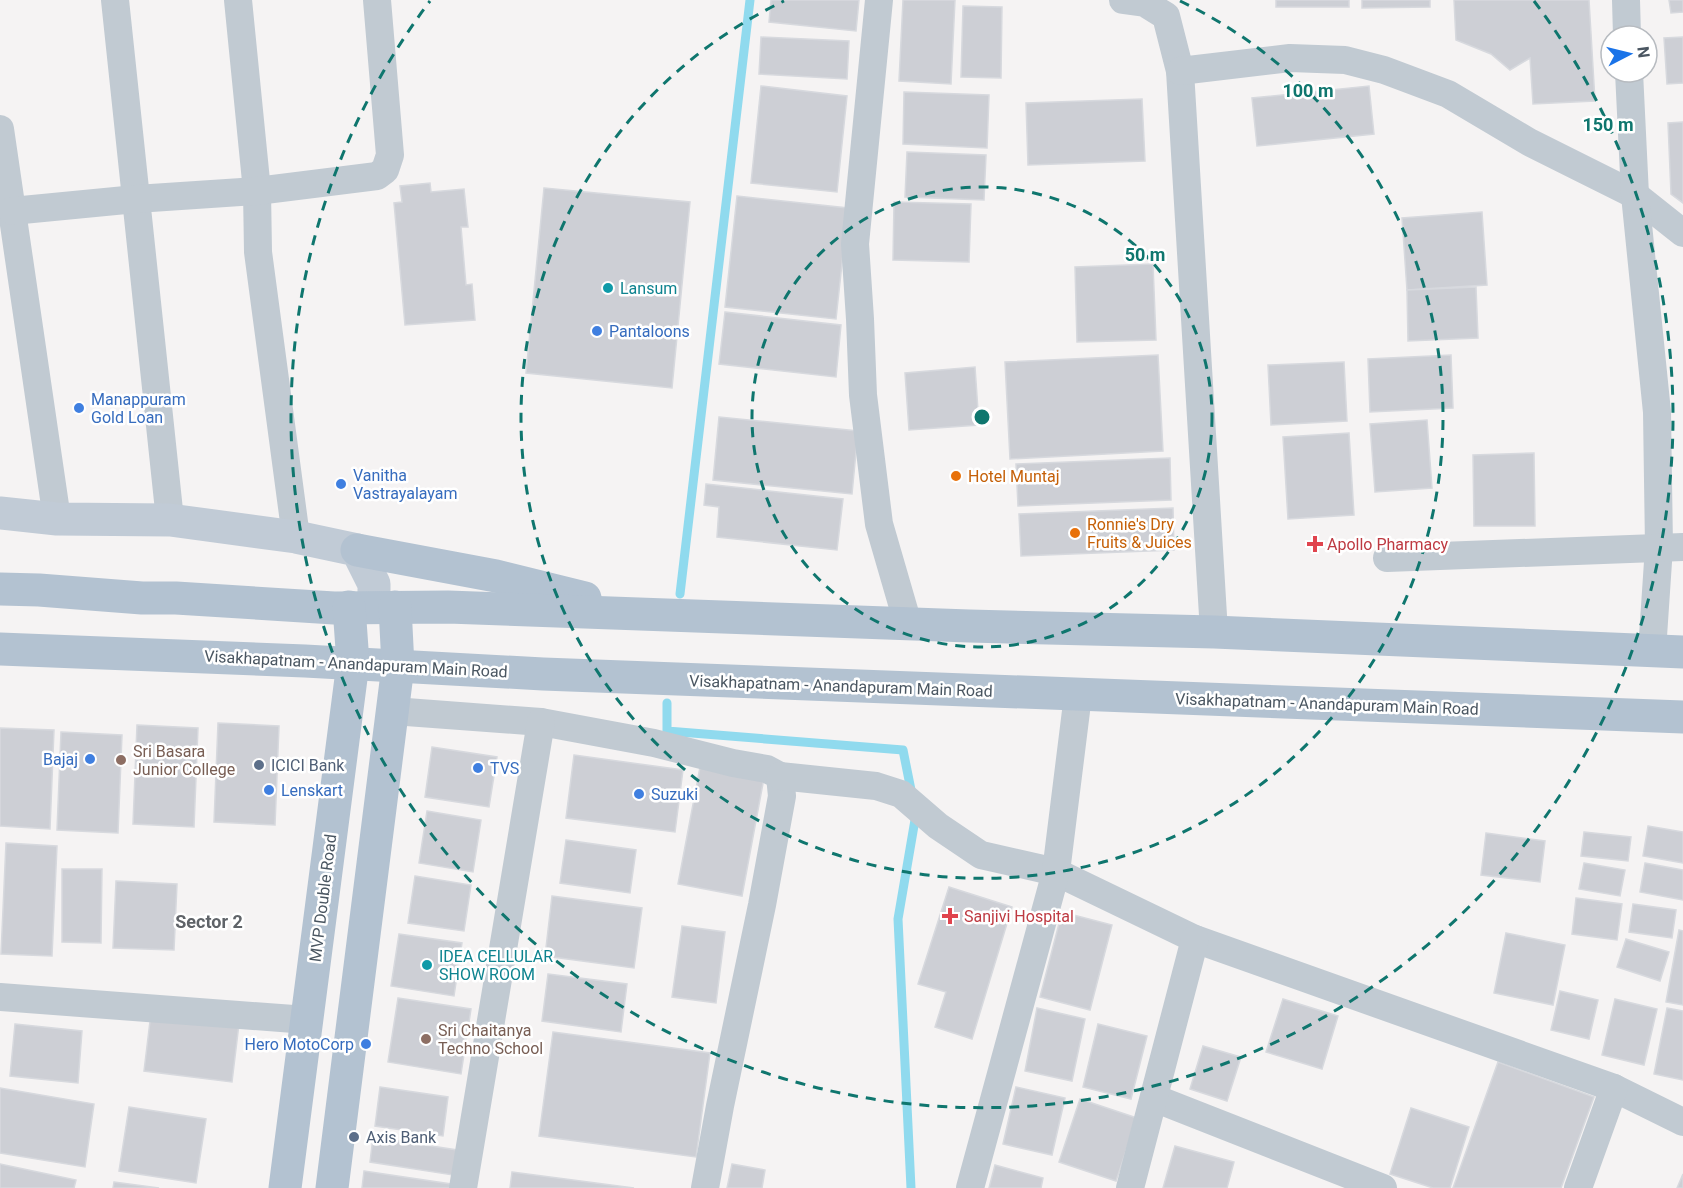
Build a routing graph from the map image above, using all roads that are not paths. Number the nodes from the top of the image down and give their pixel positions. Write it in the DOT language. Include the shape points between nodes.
graph roads {
  1 [pos="116,0"];
  2 [pos="238,0"];
  3 [pos="377,0"];
  4 [pos="879,0"];
  5 [pos="1123,0"];
  6 [pos="1626,0"];
  7 [pos="1166,8"];
  8 [pos="1627,24"];
  9 [pos="1180,71"];
  10 [pos="1630,84"];
  11 [pos="0,129"];
  12 [pos="257,191"];
  13 [pos="1635,195"];
  14 [pos="136,199"];
  15 [pos="12,211"];
  16 [pos="1683,233"];
  17 [pos="0,513"];
  18 [pos="57,519"];
  19 [pos="170,520"];
  20 [pos="296,537"];
  21 [pos="1671,547"];
  22 [pos="357,550"];
  23 [pos="1387,558"];
  24 [pos="0,589"];
  25 [pos="373,607"];
  26 [pos="652,614"];
  27 [pos="908,624"];
  28 [pos="1214,632"];
  29 [pos="0,649"];
  30 [pos="1668,651"];
  31 [pos="353,663"];
  32 [pos="398,666"];
  33 [pos="1078,694"];
  34 [pos="393,711"];
  35 [pos="1683,717"];
  36 [pos="541,722"];
  37 [pos="780,776"];
  38 [pos="1056,872"];
  39 [pos="1195,939"];
  40 [pos="0,997"];
  41 [pos="307,1020"];
  42 [pos="1614,1088"];
  43 [pos="1154,1098"];
  44 [pos="1683,1122"];
  45 [pos="285,1188"];
  46 [pos="332,1188"];
  47 [pos="463,1188"];
  48 [pos="705,1188"];
  49 [pos="970,1188"];
  50 [pos="1130,1188"];
  51 [pos="1383,1188"];
  52 [pos="1578,1188"];
  1 -- 14 [label="street"];
  2 -- 12 [label="street"];
  3 -- 12 [label="street" via="390,155 385,170 363,179"];
  4 -- 27 [label="street" via="855,244 863,395 879,524"];
  5 -- 7 [label="street"];
  6 -- 8 [label="street"];
  7 -- 9 [label="street"];
  9 -- 13 [label="street" via="1290,58 1345,60 1384,70 1448,94 1529,142"];
  9 -- 28 [label="street"];
  10 -- 13 [label="street"];
  11 -- 15 [label="street"];
  12 -- 14 [label="street"];
  12 -- 20 [label="street" via="258,252"];
  13 -- 16 [label="street"];
  13 -- 21 [label="street"];
  14 -- 15 [label="street"];
  14 -- 19 [label="street"];
  15 -- 18 [label="street"];
  17 -- 18 [label="main road"];
  18 -- 19 [label="main road"];
  19 -- 20 [label="main road"];
  20 -- 22 [label="main road"];
  21 -- 23 [label="street"];
  21 -- 30 [label="street"];
  22 -- 25 [label="main road" via="374,584"];
  22 -- 26 [label="main road" via="496,576"];
  24 -- 25 [label="main road"];
  25 -- 26 [label="main road"];
  25 -- 31 [label="main road, MVP Double Road"];
  25 -- 32 [label="main road"];
  26 -- 27 [label="main road"];
  27 -- 28 [label="main road"];
  28 -- 30 [label="main road"];
  29 -- 31 [label="main road, Visakhapatnam - Anandapuram Main Road"];
  31 -- 32 [label="main road, Visakhapatnam - Anandapuram Main Road"];
  31 -- 41 [label="main road, MVP Double Road"];
  32 -- 33 [label="main road, Visakhapatnam - Anandapuram Main Road"];
  32 -- 34 [label="main road"];
  33 -- 35 [label="main road, Visakhapatnam - Anandapuram Main Road"];
  33 -- 38 [label="street"];
  34 -- 36 [label="street"];
  34 -- 46 [label="main road"];
  36 -- 37 [label="street" via="654,743 767,769"];
  36 -- 47 [label="street"];
  37 -- 38 [label="street" via="876,786 901,794 981,855"];
  37 -- 48 [label="street" via="780,807"];
  38 -- 39 [label="street"];
  38 -- 49 [label="street"];
  39 -- 42 [label="street"];
  39 -- 43 [label="street"];
  40 -- 41 [label="street"];
  41 -- 45 [label="main road, MVP Double Road"];
  42 -- 44 [label="street"];
  42 -- 52 [label="street"];
  43 -- 50 [label="street"];
  43 -- 51 [label="street"];
}
